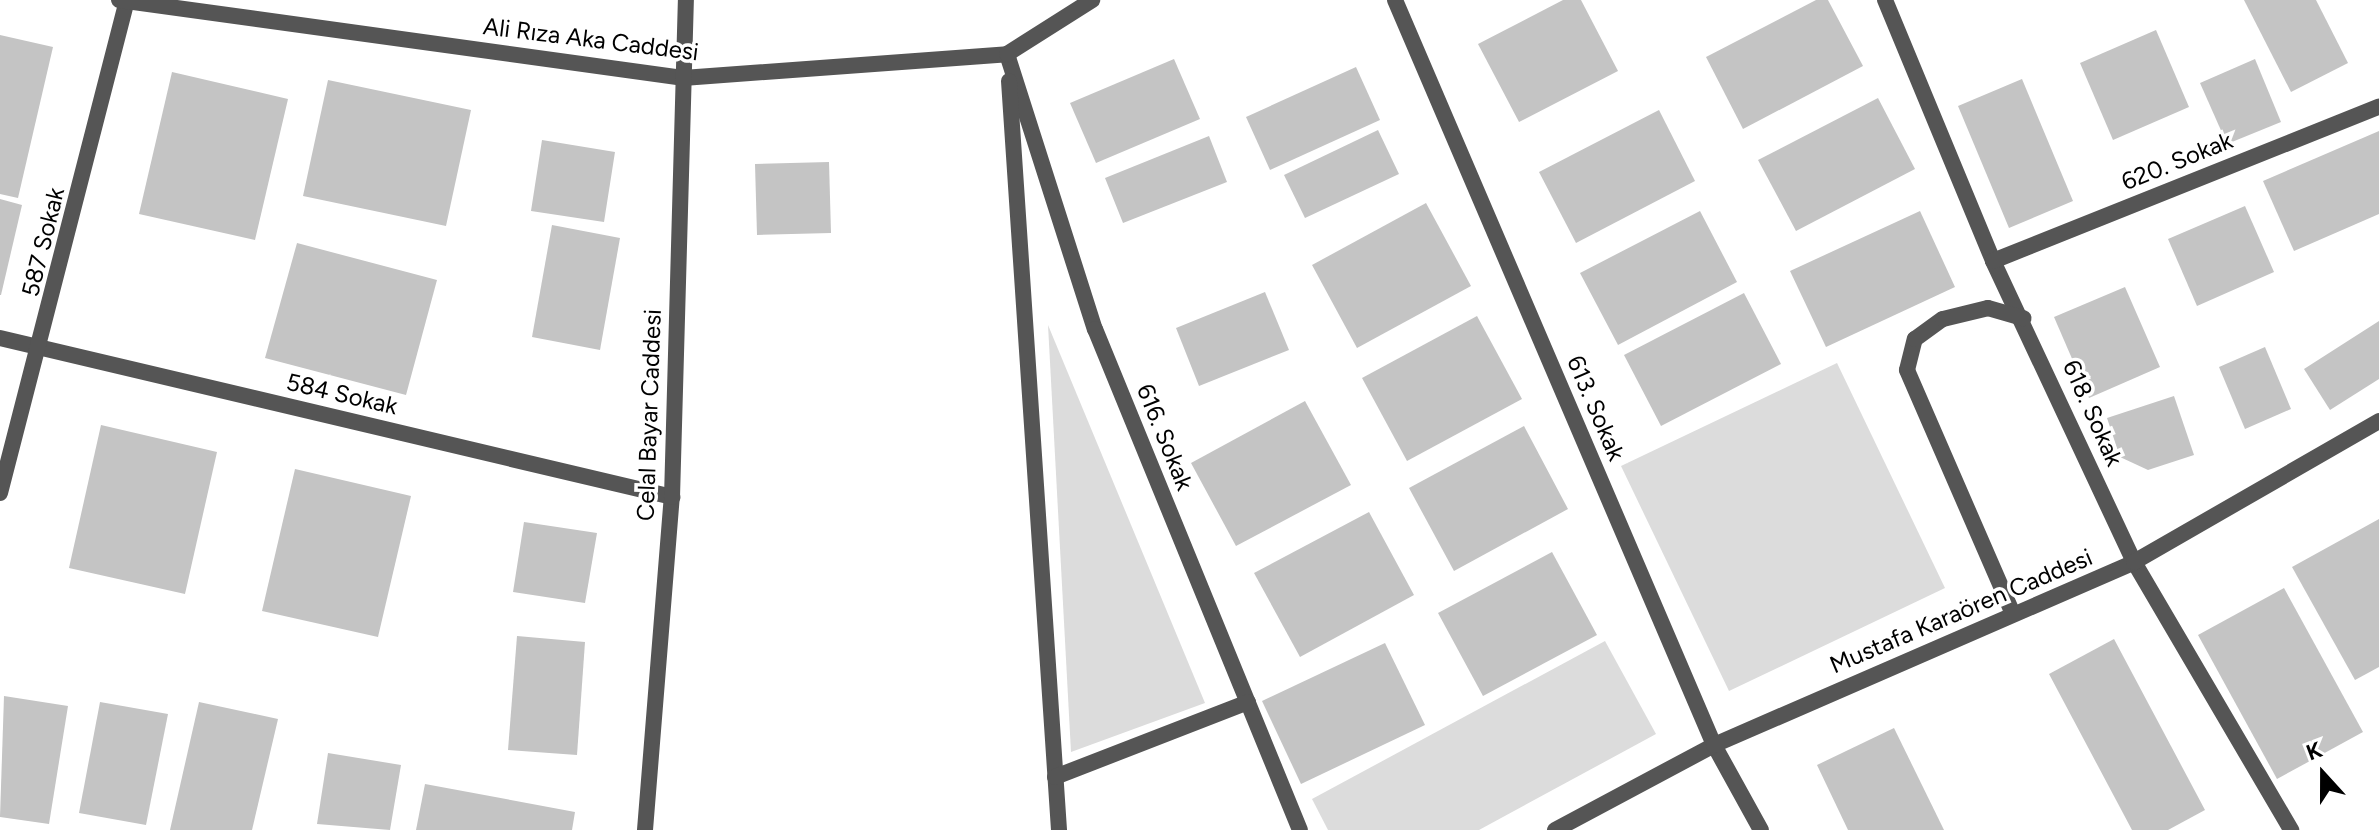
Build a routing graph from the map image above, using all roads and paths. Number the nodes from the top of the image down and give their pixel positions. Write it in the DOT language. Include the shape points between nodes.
graph roads {
  1 [pos="686,0"];
  2 [pos="1092,0"];
  3 [pos="1395,0"];
  4 [pos="1885,0"];
  5 [pos="124,1"];
  6 [pos="1007,54"];
  7 [pos="683,78"];
  8 [pos="2379,107"];
  9 [pos="1993,261"];
  10 [pos="2024,318"];
  11 [pos="0,338"];
  12 [pos="41,346"];
  13 [pos="2379,421"];
  14 [pos="0,493"];
  15 [pos="672,497"];
  16 [pos="2134,562"];
  17 [pos="2013,614"];
  18 [pos="1248,702"];
  19 [pos="1714,745"];
  20 [pos="1055,777"];
  21 [pos="645,830"];
  22 [pos="1059,830"];
  23 [pos="1300,830"];
  24 [pos="1555,830"];
  25 [pos="1761,830"];
  26 [pos="2291,830"];
  1 -- 7 [label="street, Celal Bayar Caddesi"];
  2 -- 6 [label="street, Ali Rıza Aka Caddesi"];
  3 -- 19 [label="street, 613. Sokak"];
  4 -- 9 [label="street, 618. Sokak"];
  5 -- 7 [label="street, Ali Rıza Aka Caddesi"];
  5 -- 12 [label="street, 587 Sokak"];
  6 -- 7 [label="street, Ali Rıza Aka Caddesi"];
  6 -- 18 [label="street, 616. Sokak" via="1095,329"];
  6 -- 20 [label="street"];
  7 -- 15 [label="street, Celal Bayar Caddesi"];
  8 -- 9 [label="street, 620. Sokak"];
  9 -- 10 [label="street, 618. Sokak"];
  10 -- 16 [label="street, 618. Sokak"];
  10 -- 17 [label="street" via="1988,308 1943,319 1915,339 1907,370"];
  11 -- 12 [label="street, 584 Sokak"];
  12 -- 14 [label="street, 587 Sokak"];
  12 -- 15 [label="street, 584 Sokak"];
  13 -- 16 [label="street, Mustafa Karaören Caddesi"];
  15 -- 21 [label="street, Celal Bayar Caddesi"];
  16 -- 17 [label="street, Mustafa Karaören Caddesi"];
  16 -- 26 [label="street, 618. Sokak"];
  17 -- 19 [label="street, Mustafa Karaören Caddesi"];
  18 -- 20 [label="street"];
  18 -- 23 [label="street, 616. Sokak"];
  19 -- 24 [label="street, Mustafa Karaören Caddesi"];
  19 -- 25 [label="street, 613. Sokak"];
  20 -- 22 [label="street"];
}
